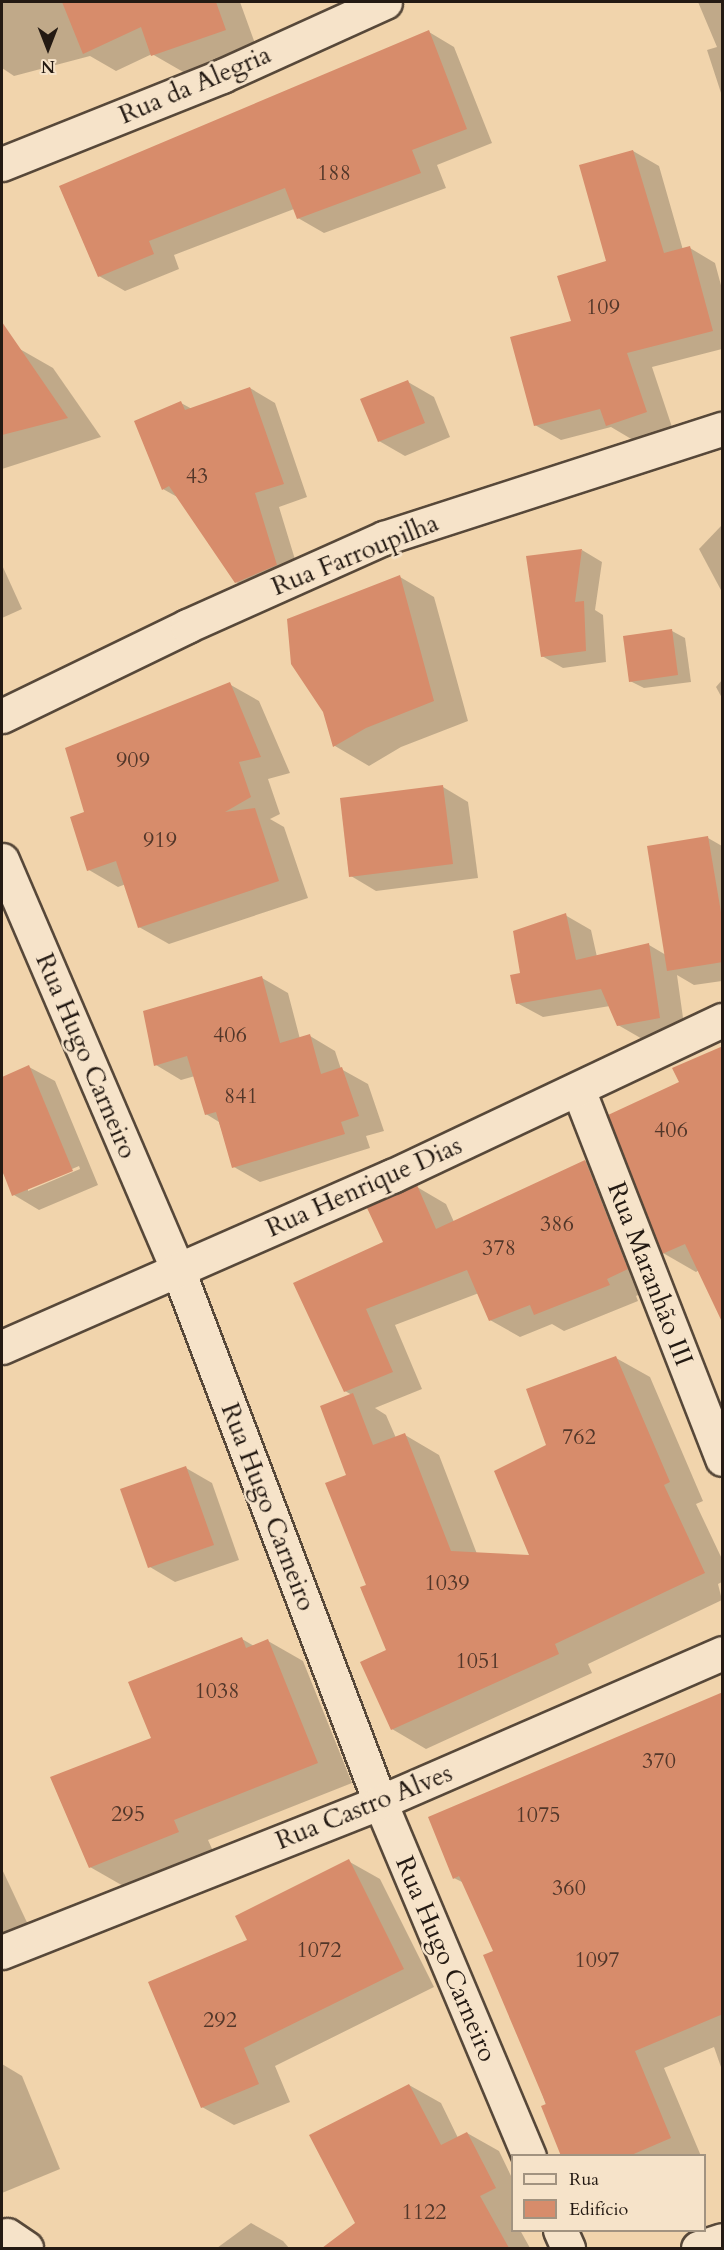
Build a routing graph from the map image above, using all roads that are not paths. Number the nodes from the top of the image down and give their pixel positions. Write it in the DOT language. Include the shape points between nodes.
graph roads {
  1 [pos="385,2"];
  2 [pos="2,164"];
  3 [pos="723,429"];
  4 [pos="2,716"];
  5 [pos="2,860"];
  6 [pos="723,1020"];
  7 [pos="578,1089"];
  8 [pos="178,1270"];
  9 [pos="2,1347"];
  10 [pos="723,1460"];
  11 [pos="723,1653"];
  12 [pos="380,1802"];
  13 [pos="2,1952"];
  14 [pos="528,2154"];
  15 [pos="561,2232"];
  16 [pos="723,2240"];
  17 [pos="568,2248"];
  18 [pos="699,2248"];
  1 -- 2 [label="street, Rua da Alegria" via="222,76"];
  3 -- 4 [label="street, Rua Farroupilha" via="384,538"];
  5 -- 8 [label="street, Rua Hugo Carneiro"];
  6 -- 7 [label="street, Rua Henrique Dias"];
  7 -- 8 [label="street, Rua Henrique Dias"];
  7 -- 10 [label="street, Rua Maranhão III"];
  8 -- 9 [label="street, Rua Henrique Dias"];
  8 -- 12 [label="street, Rua Hugo Carneiro"];
  11 -- 12 [label="street, Rua Castro Alves"];
  12 -- 13 [label="street, Rua Castro Alves"];
  12 -- 14 [label="street, Rua Hugo Carneiro"];
  15 -- 17 [label="street"];
  16 -- 18 [label="street"];
}
